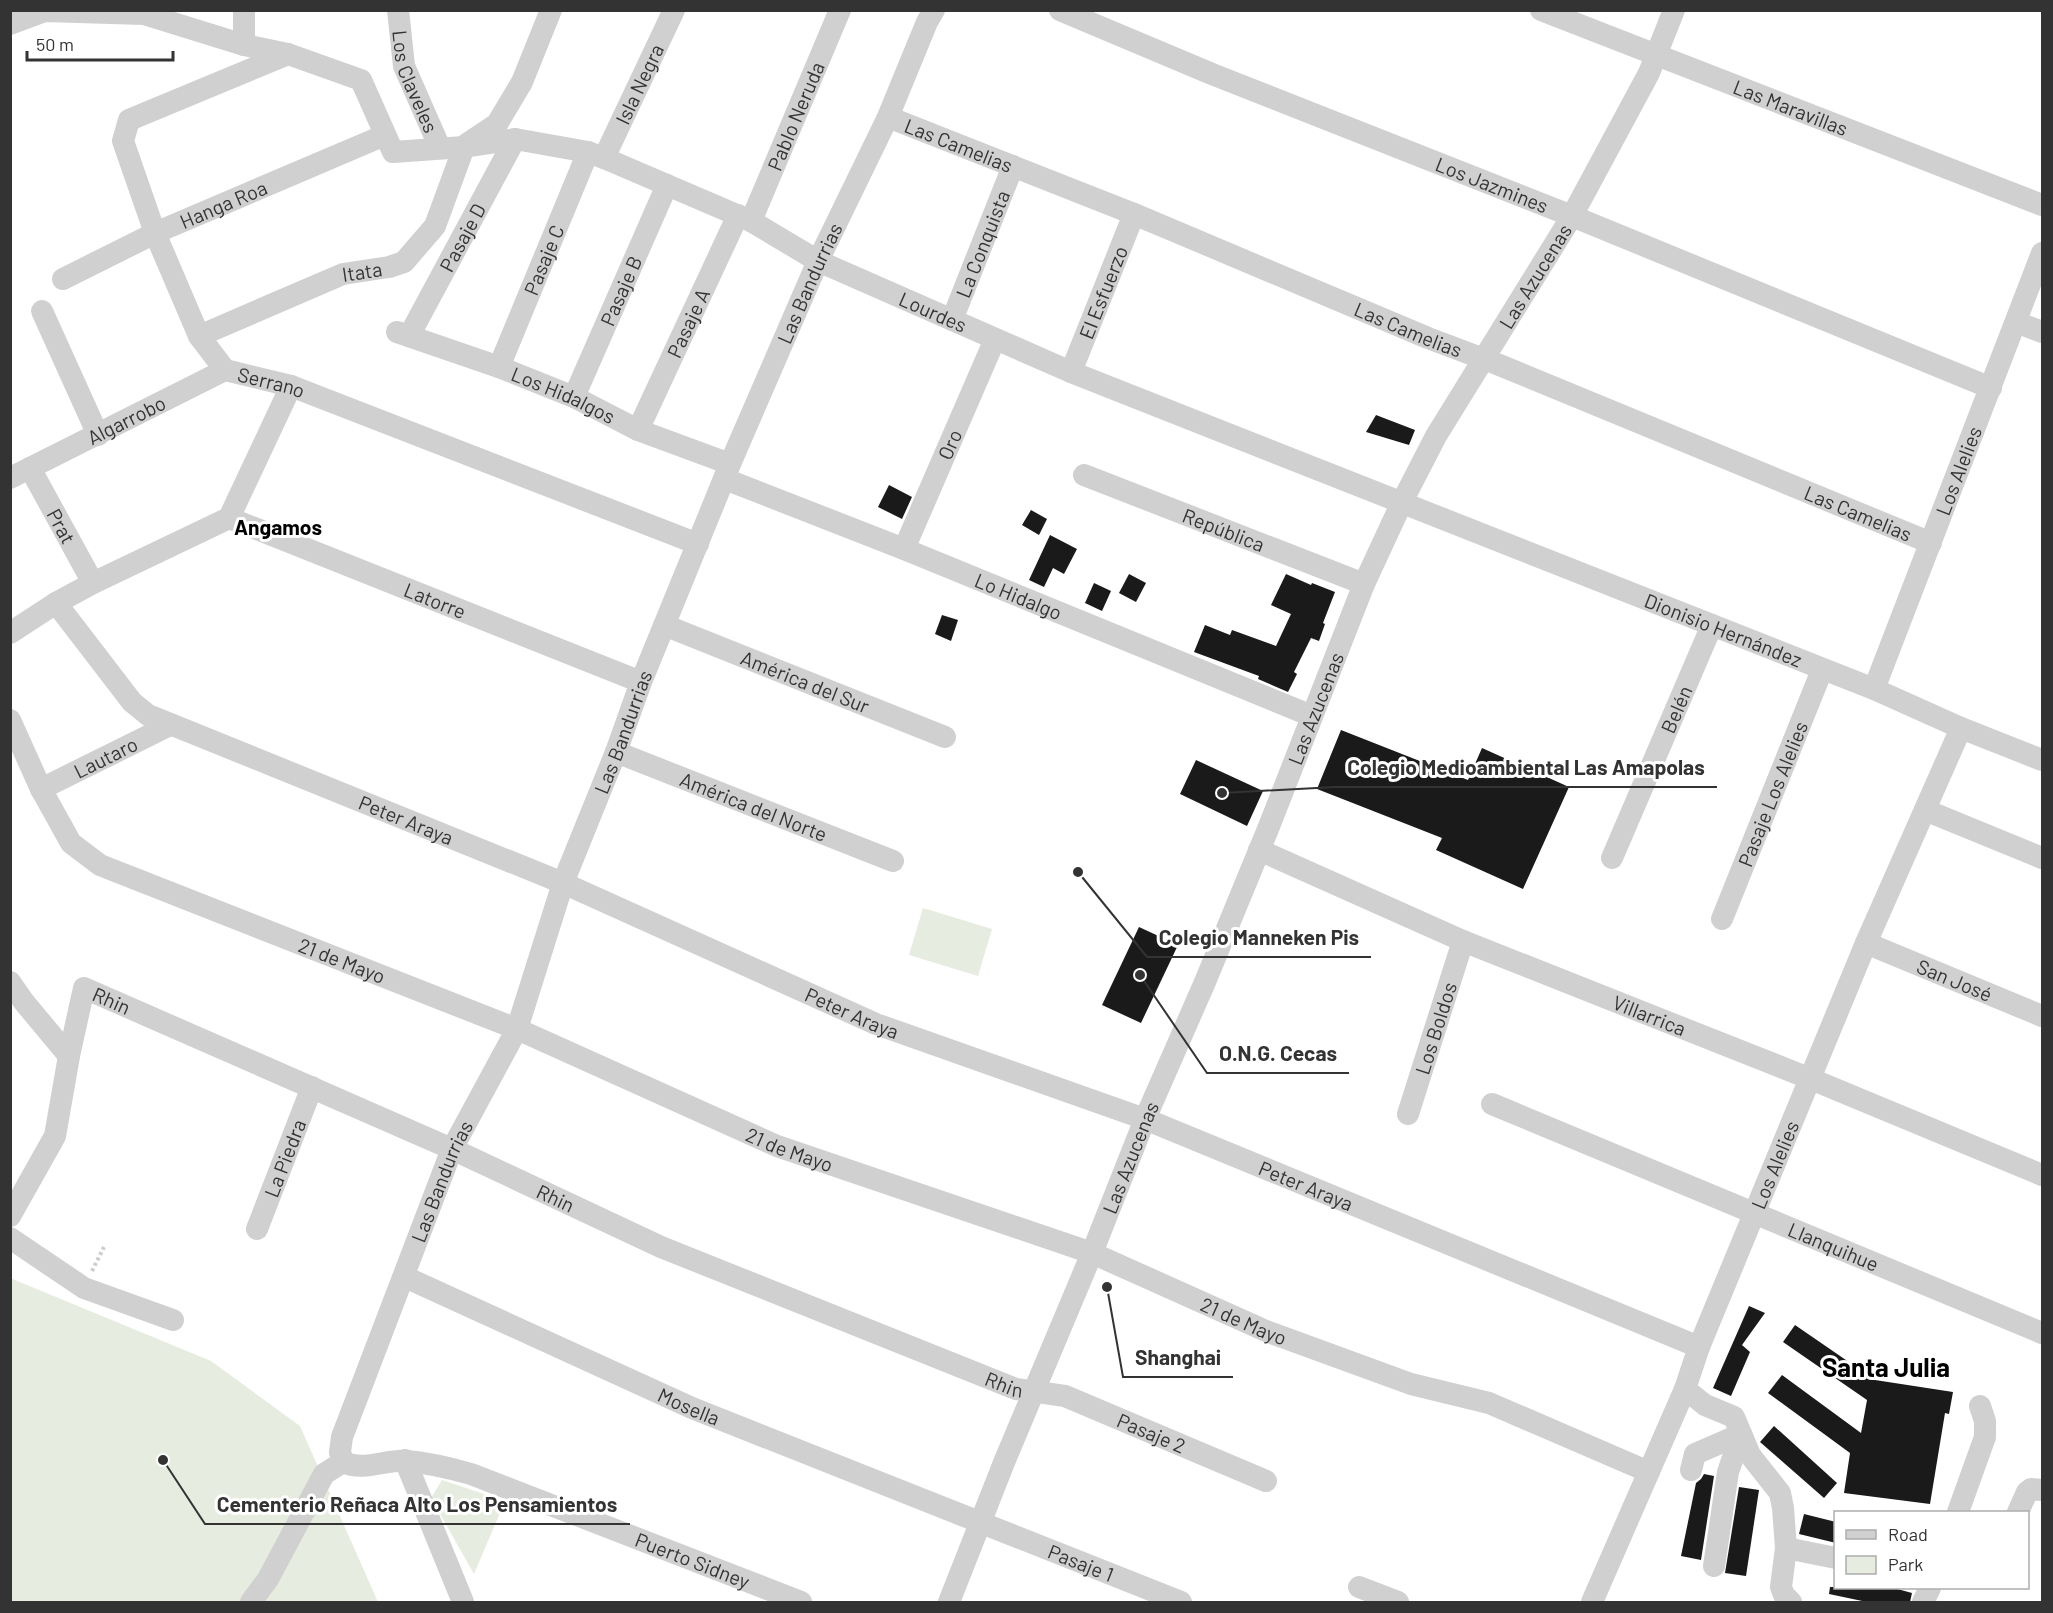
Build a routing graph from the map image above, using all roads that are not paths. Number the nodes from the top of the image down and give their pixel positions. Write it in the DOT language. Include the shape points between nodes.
graph roads {
  1 [pos="244,10"];
  2 [pos="398,10"];
  3 [pos="551,10"];
  4 [pos="674,10"];
  5 [pos="840,10"];
  6 [pos="934,10"];
  7 [pos="1060,10"];
  8 [pos="1541,10"];
  9 [pos="1674,10"];
  10 [pos="45,11"];
  11 [pos="10,24"];
  12 [pos="10,35"];
  13 [pos="244,45"];
  14 [pos="288,54"];
  15 [pos="1657,54"];
  16 [pos="888,117"];
  17 [pos="385,135"];
  18 [pos="515,139"];
  19 [pos="464,147"];
  20 [pos="440,148"];
  21 [pos="596,155"];
  22 [pos="1013,166"];
  23 [pos="667,184"];
  24 [pos="2043,205"];
  25 [pos="1134,214"];
  26 [pos="1572,216"];
  27 [pos="744,218"];
  28 [pos="154,233"];
  29 [pos="2043,253"];
  30 [pos="818,261"];
  31 [pos="63,279"];
  32 [pos="42,311"];
  33 [pos="952,320"];
  34 [pos="2016,322"];
  35 [pos="2043,332"];
  36 [pos="403,334"];
  37 [pos="199,336"];
  38 [pos="995,339"];
  39 [pos="1484,358"];
  40 [pos="498,367"];
  41 [pos="225,370"];
  42 [pos="1071,372"];
  43 [pos="291,386"];
  44 [pos="1990,388"];
  45 [pos="574,397"];
  46 [pos="638,430"];
  47 [pos="98,435"];
  48 [pos="727,472"];
  49 [pos="20,473"];
  50 [pos="1084,475"];
  51 [pos="1402,502"];
  52 [pos="229,518"];
  53 [pos="1931,543"];
  54 [pos="698,544"];
  55 [pos="904,549"];
  56 [pos="93,583"];
  57 [pos="1364,584"];
  58 [pos="56,603"];
  59 [pos="664,625"];
  60 [pos="1712,626"];
  61 [pos="10,633"];
  62 [pos="1822,669"];
  63 [pos="641,682"];
  64 [pos="1874,689"];
  65 [pos="1312,716"];
  66 [pos="10,720"];
  67 [pos="170,725"];
  68 [pos="1961,728"];
  69 [pos="945,737"];
  70 [pos="616,752"];
  71 [pos="2043,760"];
  72 [pos="41,789"];
  73 [pos="1925,810"];
  74 [pos="1259,850"];
  75 [pos="1612,858"];
  76 [pos="2043,858"];
  77 [pos="893,861"];
  78 [pos="563,883"];
  79 [pos="1722,919"];
  80 [pos="1463,941"];
  81 [pos="1866,943"];
  82 [pos="10,982"];
  83 [pos="2043,1016"];
  84 [pos="517,1029"];
  85 [pos="69,1056"];
  86 [pos="1811,1079"];
  87 [pos="312,1087"];
  88 [pos="1491,1104"];
  89 [pos="1408,1114"];
  90 [pos="1144,1119"];
  91 [pos="452,1149"];
  92 [pos="2043,1175"];
  93 [pos="1755,1214"];
  94 [pos="10,1216"];
  95 [pos="257,1229"];
  96 [pos="10,1238"];
  97 [pos="1092,1253"];
  98 [pos="405,1277"];
  99 [pos="173,1320"];
  100 [pos="2043,1333"];
  101 [pos="1699,1347"];
  102 [pos="1685,1389"];
  103 [pos="1034,1393"];
  104 [pos="1980,1406"];
  105 [pos="1741,1434"];
  106 [pos="405,1460"];
  107 [pos="343,1462"];
  108 [pos="1691,1470"];
  109 [pos="1649,1472"];
  110 [pos="1266,1481"];
  111 [pos="2043,1490"];
  112 [pos="1959,1511"];
  113 [pos="2018,1511"];
  114 [pos="981,1522"];
  115 [pos="1786,1548"];
  116 [pos="1834,1558"];
  117 [pos="1714,1566"];
  118 [pos="1359,1587"];
  119 [pos="251,1602"];
  120 [pos="462,1602"];
  121 [pos="801,1602"];
  122 [pos="949,1602"];
  123 [pos="1181,1602"];
  124 [pos="1398,1602"];
  125 [pos="1592,1602"];
  126 [pos="1791,1602"];
  1 -- 13 [label="street"];
  2 -- 20 [label="street, Los Claveles" via="404,66"];
  3 -- 19 [label="street" via="522,82 497,124"];
  4 -- 21 [label="street, Isla Negra"];
  5 -- 27 [label="street, Pablo Neruda"];
  6 -- 16 [label="street, Las Bandurrias"];
  7 -- 26 [label="street, Los Jazmines"];
  8 -- 15 [label="street, Las Maravillas"];
  9 -- 15 [label="street, Las Azucenas"];
  10 -- 11 [label="street"];
  10 -- 12 [label="street"];
  10 -- 13 [label="street" via="144,14"];
  13 -- 14 [label="street"];
  14 -- 17 [label="street" via="362,80"];
  14 -- 28 [label="street, Serrano" via="129,120 123,141"];
  15 -- 24 [label="street, Las Maravillas"];
  15 -- 26 [label="street, Las Azucenas"];
  16 -- 22 [label="street, Las Camelias"];
  16 -- 30 [label="street, Las Bandurrias"];
  17 -- 20 [label="street, Lourdes" via="393,152"];
  17 -- 28 [label="street, Hanga Roa"];
  18 -- 19 [label="street, Lourdes"];
  18 -- 21 [label="street, Lourdes"];
  18 -- 36 [label="street, Pasaje D"];
  19 -- 20 [label="street, Lourdes"];
  19 -- 37 [label="street, Itata" via="435,226 404,262 343,274"];
  21 -- 23 [label="street, Lourdes"];
  21 -- 40 [label="street, Pasaje C"];
  22 -- 25 [label="street, Las Camelias"];
  22 -- 33 [label="street, La Conquista"];
  23 -- 27 [label="street, Lourdes"];
  23 -- 45 [label="street, Pasaje B"];
  25 -- 39 [label="street, Las Camelias"];
  25 -- 42 [label="street, El Esfuerzo"];
  26 -- 39 [label="street, Las Azucenas"];
  26 -- 44 [label="street, Los Jazmines"];
  27 -- 30 [label="street, Lourdes"];
  27 -- 46 [label="street, Pasaje A"];
  28 -- 31 [label="street, Hanga Roa"];
  28 -- 37 [label="street, Serrano"];
  29 -- 34 [label="street, Los Alelies"];
  30 -- 33 [label="street, Lourdes"];
  30 -- 48 [label="street, Las Bandurrias"];
  32 -- 47 [label="street"];
  33 -- 38 [label="street, Lourdes"];
  34 -- 35 [label="street"];
  34 -- 44 [label="street, Los Alelies"];
  36 -- 40 [label="street, Los Hidalgos"];
  37 -- 41 [label="street, Serrano"];
  38 -- 42 [label="street, Lourdes"];
  38 -- 55 [label="street, Oro"];
  39 -- 51 [label="street, Las Azucenas" via="1436,436"];
  39 -- 53 [label="street, Las Camelias"];
  40 -- 45 [label="street, Los Hidalgos"];
  41 -- 43 [label="street, Serrano"];
  41 -- 47 [label="street, Algarrobo"];
  42 -- 51 [label="street, Lourdes"];
  43 -- 52 [label="street"];
  43 -- 54 [label="street, Serrano"];
  44 -- 53 [label="street, Los Alelies"];
  45 -- 46 [label="street, Los Hidalgos"];
  46 -- 48 [label="street, Los Hidalgos"];
  47 -- 49 [label="street, Algarrobo"];
  48 -- 54 [label="street, Las Bandurrias"];
  48 -- 55 [label="street, Lo Hidalgo"];
  49 -- 56 [label="street, Prat"];
  50 -- 57 [label="street, República"];
  51 -- 57 [label="street, Las Azucenas"];
  51 -- 60 [label="street, Dionisio Hernández"];
  52 -- 56 [label="street"];
  52 -- 63 [label="street, Latorre"];
  53 -- 64 [label="street, Los Alelies"];
  54 -- 59 [label="street, Las Bandurrias"];
  55 -- 65 [label="street, Lo Hidalgo"];
  56 -- 58 [label="street"];
  57 -- 65 [label="street, Las Azucenas"];
  58 -- 61 [label="street"];
  58 -- 67 [label="street, Peter Araya" via="132,702"];
  59 -- 63 [label="street, Las Bandurrias"];
  59 -- 69 [label="street, América del Sur"];
  60 -- 62 [label="street, Dionisio Hernández"];
  60 -- 75 [label="street, Belén"];
  62 -- 64 [label="street, Dionisio Hernández"];
  62 -- 79 [label="street, Pasaje Los Alelies"];
  63 -- 70 [label="street, Las Bandurrias"];
  64 -- 68 [label="street, Dionisio Hernández"];
  65 -- 74 [label="street, Las Azucenas"];
  66 -- 72 [label="street, 21 de Mayo"];
  67 -- 72 [label="street, Lautaro"];
  67 -- 78 [label="street, Peter Araya"];
  68 -- 71 [label="street, Dionisio Hernández"];
  68 -- 73 [label="street, Los Alelies"];
  70 -- 77 [label="street, América del Norte"];
  70 -- 78 [label="street, Las Bandurrias"];
  72 -- 84 [label="street, 21 de Mayo" via="71,843 100,866"];
  73 -- 76 [label="street"];
  73 -- 81 [label="street, Los Alelies"];
  74 -- 80 [label="street, Villarrica"];
  74 -- 90 [label="street, Las Azucenas"];
  78 -- 84 [label="street, Las Bandurrias"];
  78 -- 90 [label="street, Peter Araya" via="876,1023"];
  80 -- 86 [label="street, Villarrica"];
  80 -- 89 [label="street, Los Boldos"];
  81 -- 83 [label="street, San José"];
  81 -- 86 [label="street, Los Alelies"];
  82 -- 85 [label="street"];
  84 -- 91 [label="street, Las Bandurrias"];
  84 -- 97 [label="street, 21 de Mayo" via="777,1146"];
  85 -- 87 [label="street, Rhin" via="84,988"];
  85 -- 94 [label="street" via="55,1136"];
  86 -- 92 [label="street, Villarrica"];
  86 -- 93 [label="street, Los Alelies"];
  87 -- 91 [label="street, Rhin"];
  87 -- 95 [label="street, La Piedra"];
  88 -- 93 [label="street, Llanquihue"];
  90 -- 97 [label="street, Las Azucenas"];
  90 -- 101 [label="street, Peter Araya"];
  91 -- 98 [label="street, Las Bandurrias"];
  91 -- 103 [label="street, Rhin" via="661,1247"];
  93 -- 100 [label="street, Llanquihue"];
  93 -- 101 [label="street, Los Alelies"];
  96 -- 99 [label="street" via="84,1288"];
  97 -- 103 [label="street, Las Azucenas"];
  97 -- 109 [label="street, 21 de Mayo" via="1266,1330 1411,1384 1488,1403"];
  98 -- 107 [label="street, Las Bandurrias" via="342,1437"];
  98 -- 114 [label="street, Mosella" via="692,1408"];
  101 -- 102 [label="street, Los Alelies"];
  102 -- 105 [label="street" via="1705,1405 1734,1417"];
  102 -- 109 [label="street, Los Alelies"];
  103 -- 110 [label="street, Pasaje 2" via="1065,1396"];
  103 -- 114 [label="street, Las Azucenas"];
  104 -- 112 [label="street" via="1985,1437"];
  105 -- 108 [label="street" via="1695,1454"];
  105 -- 115 [label="street" via="1750,1455 1780,1493"];
  105 -- 117 [label="street" via="1728,1472"];
  106 -- 107 [label="street, Puerto Sidney" via="358,1467"];
  106 -- 120 [label="street"];
  106 -- 121 [label="street, Puerto Sidney" via="471,1474"];
  107 -- 119 [label="street" via="324,1474 268,1579"];
  109 -- 125 [label="street, Los Alelies"];
  111 -- 113 [label="street" via="2027,1492"];
  114 -- 122 [label="street, Las Azucenas"];
  114 -- 123 [label="street, Pasaje 1"];
  115 -- 116 [label="street"];
  115 -- 126 [label="street" via="1781,1587"];
  118 -- 124 [label="street"];
}
